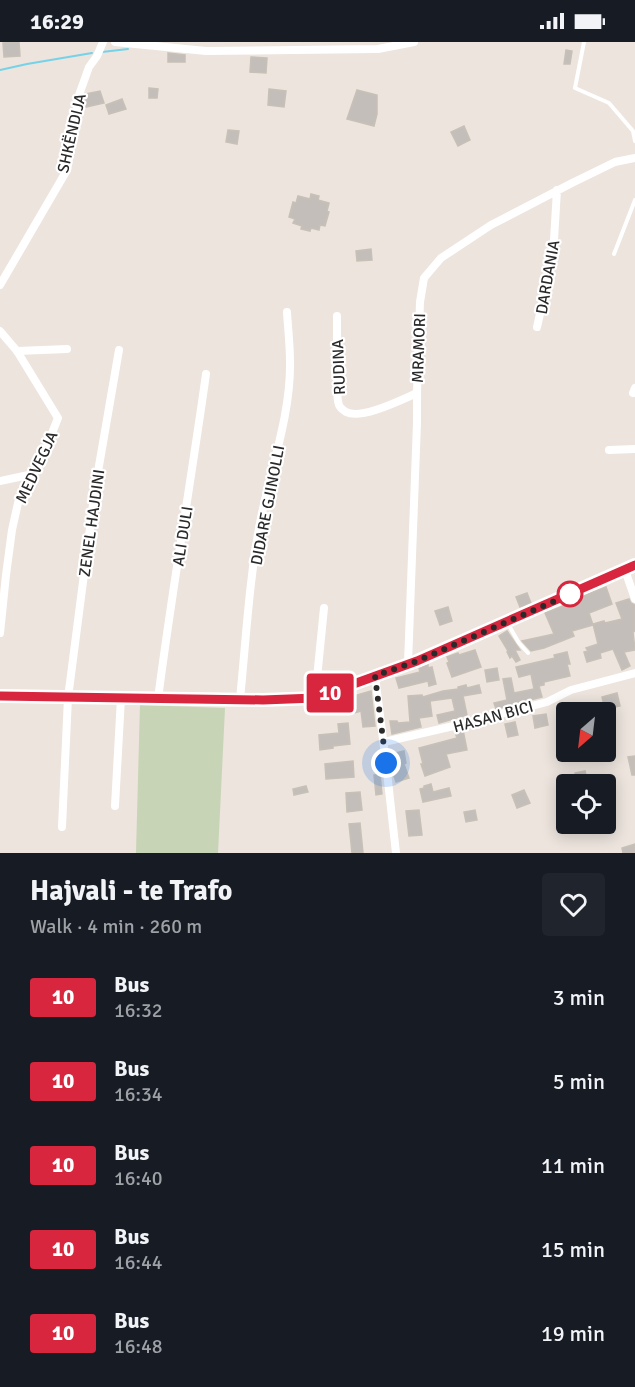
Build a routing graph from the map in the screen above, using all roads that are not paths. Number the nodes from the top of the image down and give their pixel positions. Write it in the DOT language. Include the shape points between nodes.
graph roads {
  1 [pos="103,42"];
  2 [pos="115,42"];
  3 [pos="414,42"];
  4 [pos="584,42"];
  5 [pos="337,46"];
  6 [pos="635,141"];
  7 [pos="635,158"];
  8 [pos="557,190"];
  9 [pos="635,200"];
  10 [pos="615,254"];
  11 [pos="0,285"];
  12 [pos="287,312"];
  13 [pos="337,316"];
  14 [pos="537,327"];
  15 [pos="0,331"];
  16 [pos="67,349"];
  17 [pos="119,350"];
  18 [pos="17,351"];
  19 [pos="206,374"];
  20 [pos="417,393"];
  21 [pos="635,449"];
  22 [pos="609,450"];
  23 [pos="33,474"];
  24 [pos="0,481"];
  25 [pos="4,558"];
  26 [pos="630,567"];
  27 [pos="635,599"];
  28 [pos="324,608"];
  29 [pos="507,621"];
  30 [pos="0,633"];
  31 [pos="528,653"];
  32 [pos="408,664"];
  33 [pos="635,673"];
  34 [pos="375,676"];
  35 [pos="0,696"];
  36 [pos="68,698"];
  37 [pos="121,698"];
  38 [pos="315,698"];
  39 [pos="158,699"];
  40 [pos="240,699"];
  41 [pos="384,742"];
  42 [pos="115,806"];
  43 [pos="62,827"];
  44 [pos="396,853"];
  1 -- 11 [label="street, SHKËNDIJA" via="80,95 67,170"];
  2 -- 5 [label="street" via="206,51"];
  3 -- 5 [label="street" via="378,49"];
  4 -- 6 [label="lane" via="575,88 609,103 633,131"];
  7 -- 8 [label="street, MRAMORI" via="615,162"];
  8 -- 14 [label="street, DARDANIA" via="553,257"];
  8 -- 20 [label="street, MRAMORI" via="491,225 441,258 424,278"];
  9 -- 10 [label="lane"];
  12 -- 40 [label="street, DIDARE GJINOLLI" via="287,401 260,523"];
  13 -- 20 [label="street, RUDINA" via="338,393 343,410 357,414"];
  15 -- 18 [label="street, MEDVEGJA"];
  16 -- 18 [label="street"];
  17 -- 36 [label="street, ZENEL HAJDINI" via="95,489"];
  18 -- 23 [label="street, MEDVEGJA" via="58,418"];
  19 -- 39 [label="street, ALI DULI"];
  20 -- 32 [label="street, MRAMORI"];
  21 -- 22 [label="street"];
  23 -- 24 [label="street"];
  23 -- 25 [label="street, MEDVEGJA" via="18,503"];
  25 -- 30 [label="street, MEDVEGJA"];
  26 -- 27 [label="street"];
  26 -- 29 [label="street"];
  28 -- 38 [label="street"];
  29 -- 31 [label="lane"];
  29 -- 32 [label="street"];
  32 -- 34 [label="street"];
  33 -- 41 [label="street, HASAN BICI" via="571,690 547,702"];
  34 -- 38 [label="street"];
  34 -- 41 [label="street"];
  35 -- 36 [label="street"];
  36 -- 37 [label="street"];
  36 -- 43 [label="street, ZENEL HAJDINI"];
  37 -- 39 [label="street"];
  37 -- 42 [label="street"];
  38 -- 40 [label="street"];
  39 -- 40 [label="street"];
  41 -- 44 [label="street"];
}
